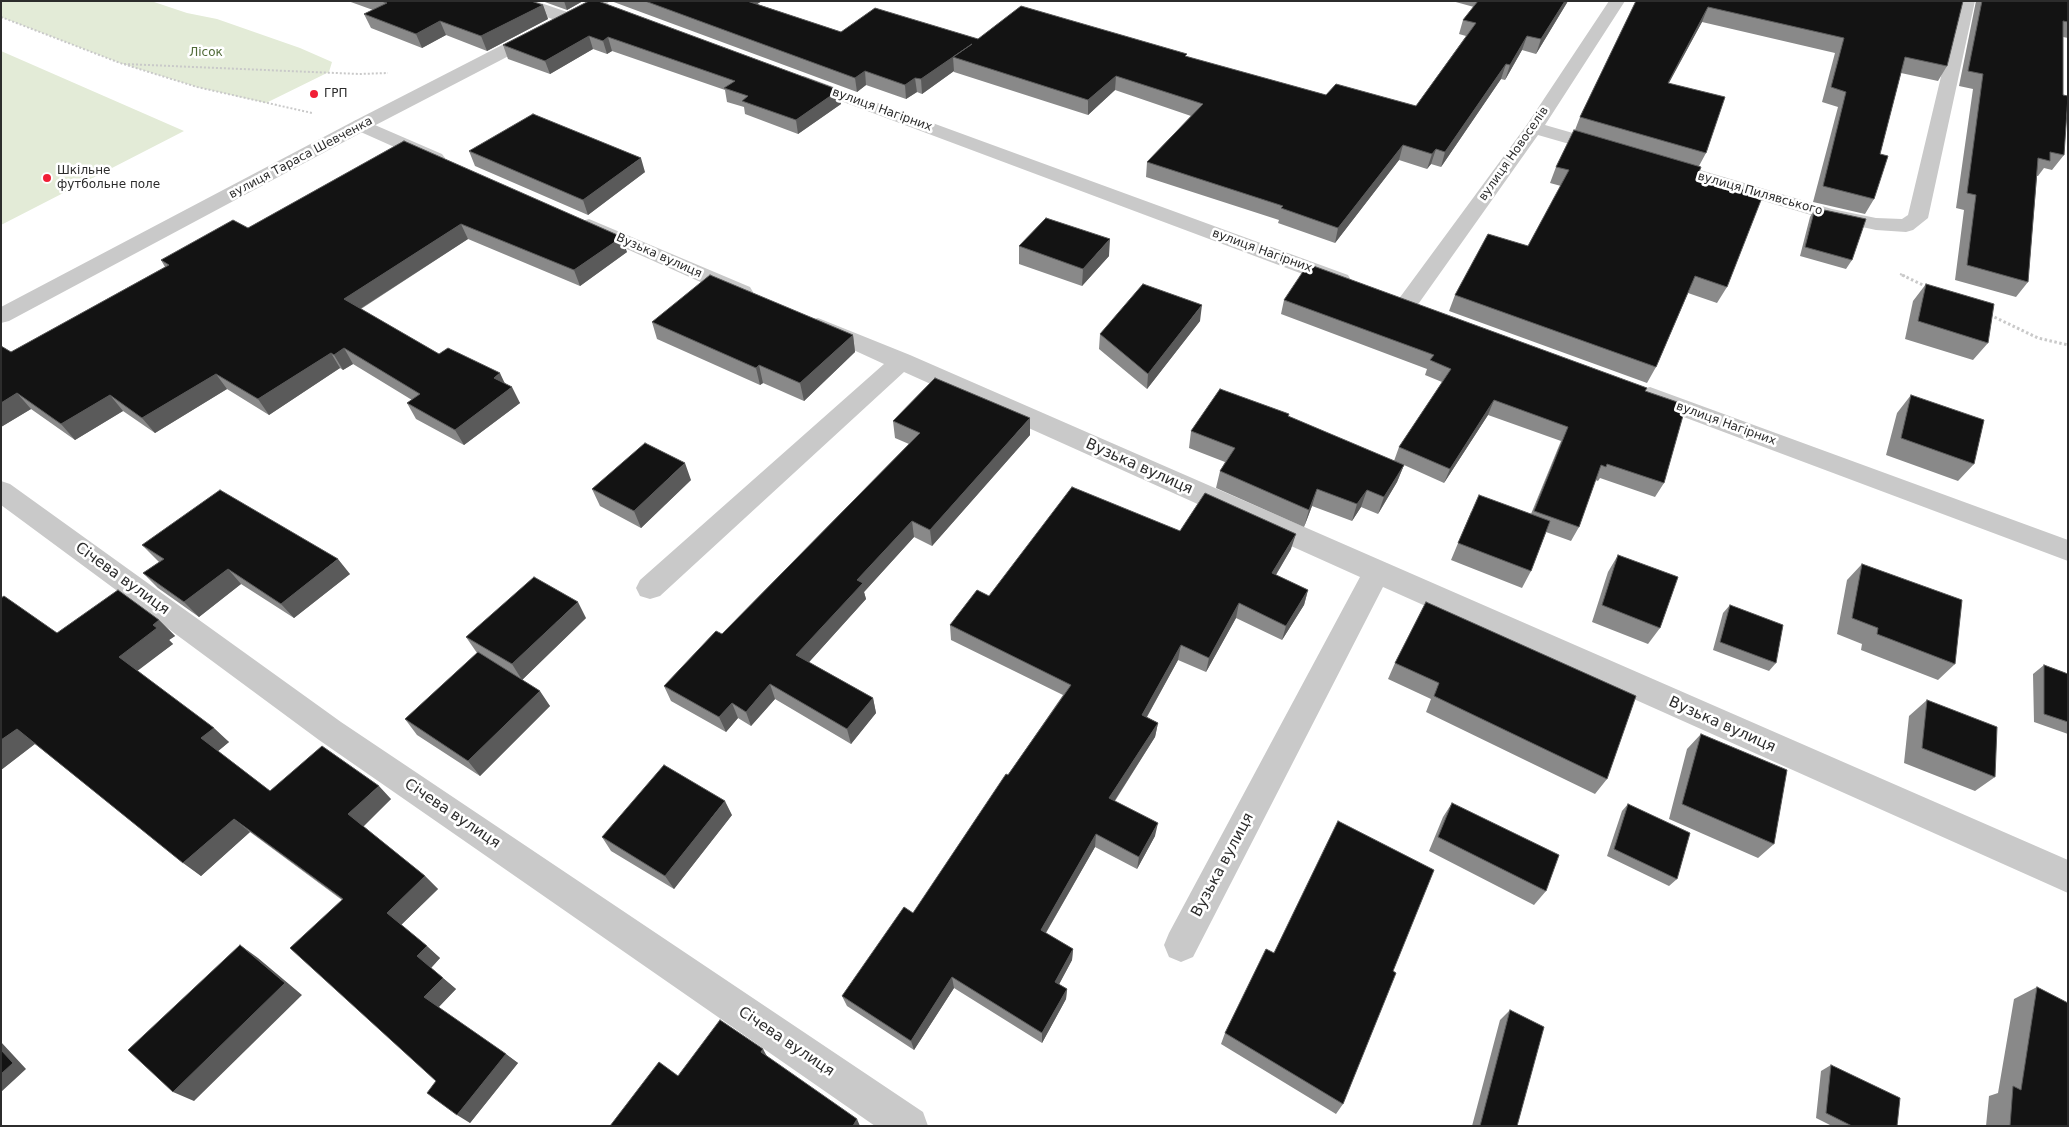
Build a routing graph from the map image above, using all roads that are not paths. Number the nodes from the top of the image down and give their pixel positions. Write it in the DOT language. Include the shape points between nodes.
graph roads {
  1 [pos="518,1"];
  2 [pos="1617,1"];
  3 [pos="1967,1"];
  4 [pos="604,6"];
  5 [pos="567,18"];
  6 [pos="782,74"];
  7 [pos="361,125"];
  8 [pos="1534,128"];
  9 [pos="1619,153"];
  10 [pos="1648,161"];
  11 [pos="454,167"];
  12 [pos="564,214"];
  13 [pos="1360,288"];
  14 [pos="765,302"];
  15 [pos="1406,305"];
  16 [pos="793,314"];
  17 [pos="1,316"];
  18 [pos="902,362"];
  19 [pos="1630,388"];
  20 [pos="1,491"];
  21 [pos="2068,551"];
  22 [pos="1376,573"];
  23 [pos="650,588"];
  24 [pos="2068,877"];
  25 [pos="1181,945"];
  26 [pos="909,1126"];
  1 -- 5 [label="street"];
  2 -- 8 [label="street, вулиця Новоселів"];
  3 -- 10 [label="street, вулиця Пилявського" via="1918,218 1906,226 1876,224 1828,214"];
  4 -- 5 [label="street, вулиця Тараса Шевченка"];
  5 -- 7 [label="street, вулиця Тараса Шевченка"];
  6 -- 13 [label="street, вулиця Нагірних"];
  7 -- 11 [label="street"];
  7 -- 17 [label="street, вулиця Тараса Шевченка"];
  8 -- 9 [label="street"];
  8 -- 15 [label="street, вулиця Новоселів"];
  12 -- 14 [label="street, Вузька вулиця"];
  16 -- 18 [label="street, Вузька вулиця"];
  18 -- 22 [label="street, Вузька вулиця"];
  18 -- 23 [label="street"];
  19 -- 21 [label="street, вулиця Нагірних"];
  20 -- 26 [label="street, Січева вулиця" via="330,731"];
  22 -- 24 [label="street, Вузька вулиця"];
  22 -- 25 [label="street, Вузька вулиця"];
}
